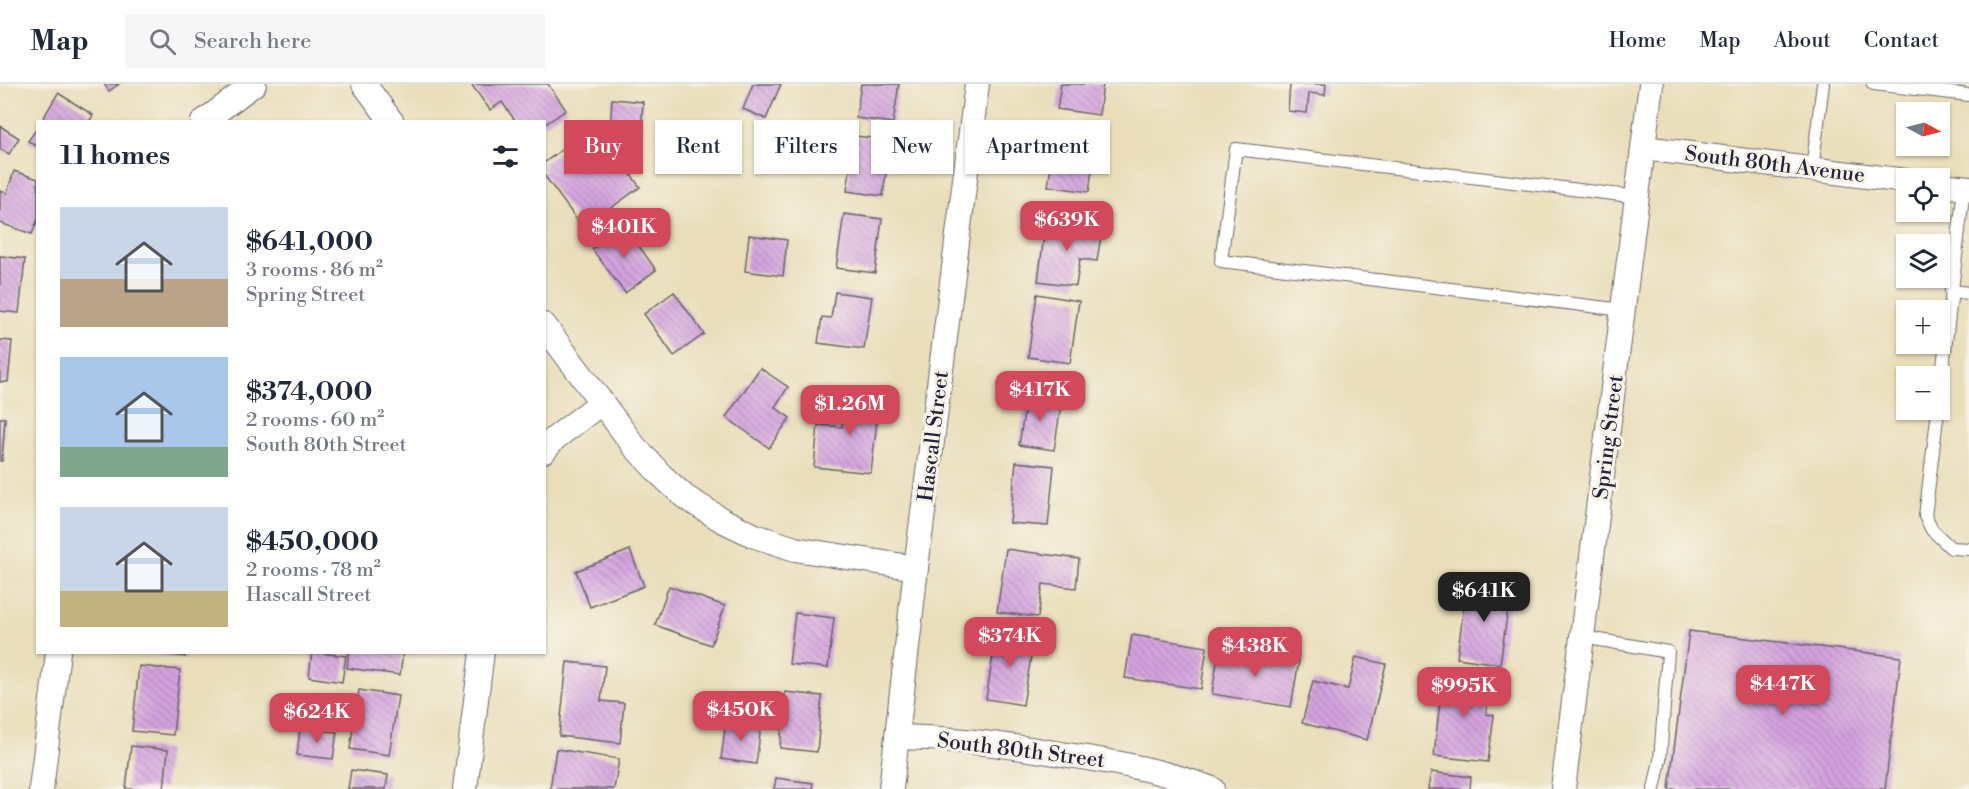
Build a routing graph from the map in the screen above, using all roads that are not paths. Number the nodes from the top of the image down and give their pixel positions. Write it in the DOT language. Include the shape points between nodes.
graph roads {
  1 [pos="254,84"];
  2 [pos="364,84"];
  3 [pos="977,84"];
  4 [pos="1651,84"];
  5 [pos="1823,84"];
  6 [pos="1874,84"];
  7 [pos="1969,95"];
  8 [pos="206,120"];
  9 [pos="391,120"];
  10 [pos="1644,148"];
  11 [pos="1812,169"];
  12 [pos="1896,180"];
  13 [pos="1950,186"];
  14 [pos="1966,188"];
  15 [pos="1638,197"];
  16 [pos="1951,291"];
  17 [pos="1969,293"];
  18 [pos="1623,310"];
  19 [pos="546,328"];
  20 [pos="1943,366"];
  21 [pos="602,402"];
  22 [pos="1937,420"];
  23 [pos="546,449"];
  24 [pos="1969,549"];
  25 [pos="916,568"];
  26 [pos="1583,637"];
  27 [pos="58,654"];
  28 [pos="482,654"];
  29 [pos="898,737"];
  30 [pos="41,789"];
  31 [pos="465,789"];
  32 [pos="891,789"];
  33 [pos="1212,789"];
  34 [pos="1563,789"];
  35 [pos="1654,789"];
  1 -- 8 [label="street"];
  2 -- 9 [label="street"];
  3 -- 25 [label="street, Hascall Street"];
  4 -- 10 [label="street, Spring Street"];
  5 -- 11 [label="lane"];
  6 -- 7 [label="lane"];
  10 -- 11 [label="street, South 80th Avenue"];
  10 -- 15 [label="street, Spring Street"];
  11 -- 12 [label="street, South 80th Avenue"];
  13 -- 14 [label="street"];
  14 -- 16 [label="lane"];
  15 -- 18 [label="street, Spring Street"];
  15 -- 18 [label="lane" via="1236,149 1221,261"];
  16 -- 17 [label="lane"];
  16 -- 20 [label="lane"];
  18 -- 26 [label="street, Spring Street"];
  19 -- 21 [label="street"];
  21 -- 23 [label="street"];
  21 -- 25 [label="street" via="661,475 685,497 722,520 795,549"];
  22 -- 24 [label="lane" via="1925,516 1932,530 1951,548"];
  25 -- 29 [label="street, Hascall Street"];
  26 -- 34 [label="street, Spring Street"];
  26 -- 35 [label="lane" via="1668,652 1660,760"];
  27 -- 30 [label="street"];
  28 -- 31 [label="street"];
  29 -- 32 [label="street, Hascall Street"];
  29 -- 33 [label="street, South 80th Street" via="1005,745 1122,763 1178,776"];
}
